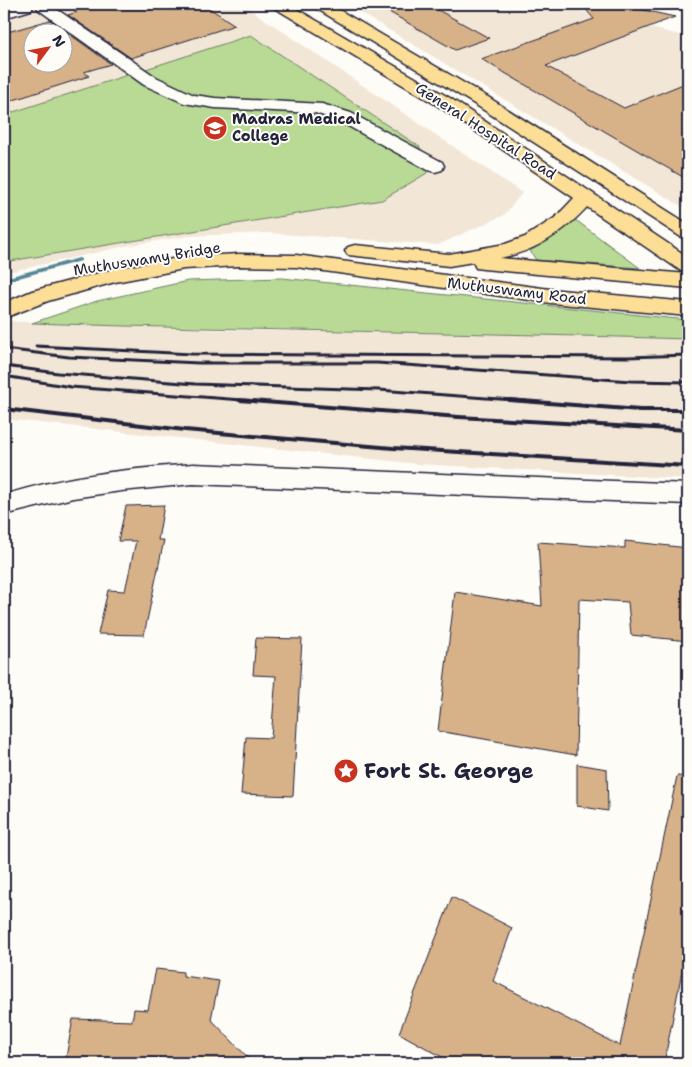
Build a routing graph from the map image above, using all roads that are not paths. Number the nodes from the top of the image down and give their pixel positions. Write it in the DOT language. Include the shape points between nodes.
graph roads {
  1 [pos="278,4"];
  2 [pos="319,4"];
  3 [pos="679,4"];
  4 [pos="25,5"];
  5 [pos="49,6"];
  6 [pos="688,6"];
  7 [pos="4,14"];
  8 [pos="435,166"];
  9 [pos="586,196"];
  10 [pos="688,233"];
  11 [pos="350,260"];
  12 [pos="449,260"];
  13 [pos="688,266"];
  14 [pos="688,281"];
  15 [pos="4,291"];
  16 [pos="688,309"];
  17 [pos="4,311"];
  18 [pos="688,494"];
  19 [pos="4,505"];
  1 -- 9 [label="main road, General Hospital Road" via="444,102"];
  2 -- 10 [label="main road, General Hospital Road" via="482,101"];
  3 -- 6 [label="lane"];
  4 -- 5 [label="lane"];
  4 -- 7 [label="lane"];
  5 -- 8 [label="lane" via="150,81 190,99 316,108 345,117"];
  9 -- 12 [label="main road, Muthuswamy Road" via="563,221 532,241 509,250"];
  9 -- 13 [label="main road, General Hospital Road"];
  11 -- 12 [label="main road, Muthuswamy Road"];
  11 -- 15 [label="main road, Muthuswamy Bridge" via="265,245 188,250 76,269"];
  11 -- 16 [label="main road, Muthuswamy Road" via="550,296"];
  11 -- 17 [label="main road, Muthuswamy Bridge" via="184,263 76,285"];
  12 -- 14 [label="main road, Muthuswamy Road"];
  18 -- 19 [label="lane" via="193,474 72,486"];
}
